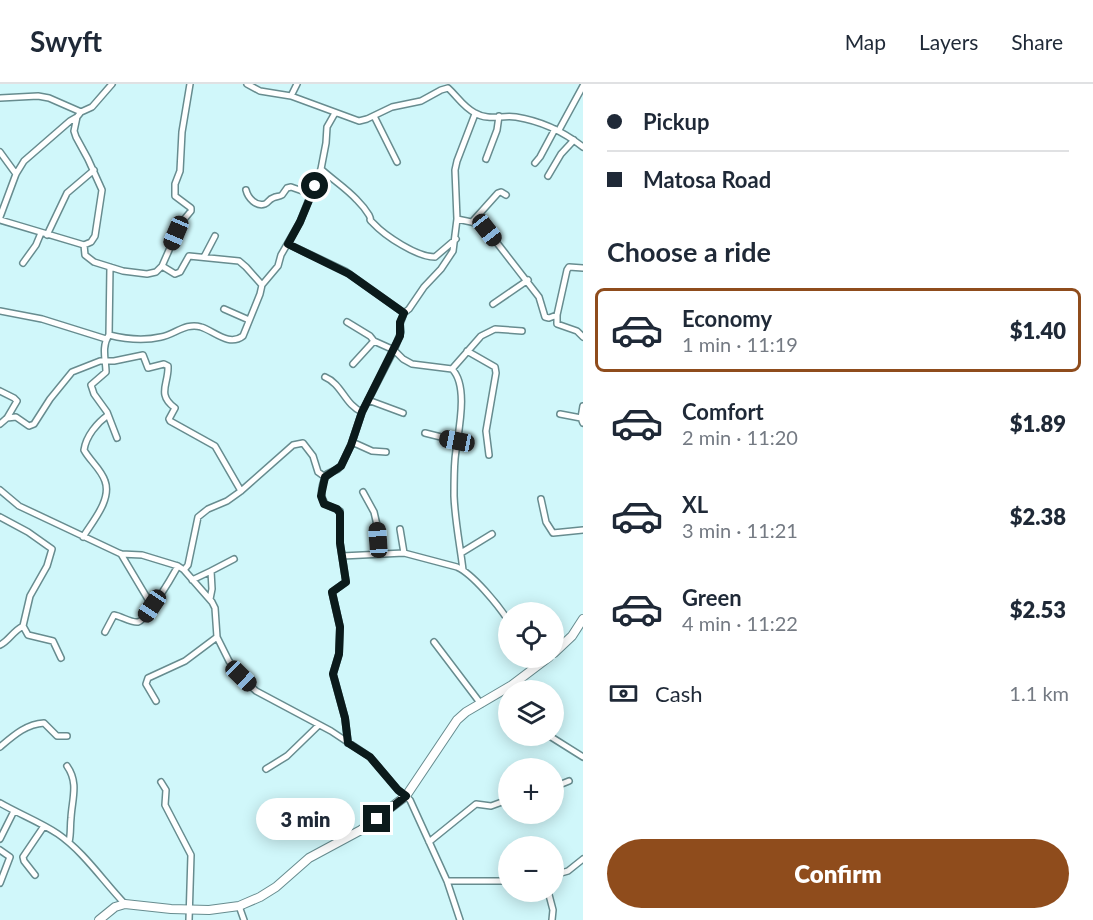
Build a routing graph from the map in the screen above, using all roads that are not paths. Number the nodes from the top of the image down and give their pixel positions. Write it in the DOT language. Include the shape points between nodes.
graph roads {
  1 [pos="112,84"];
  2 [pos="190,84"];
  3 [pos="247,84"];
  4 [pos="297,84"];
  5 [pos="583,86"];
  6 [pos="450,87"];
  7 [pos="291,96"];
  8 [pos="0,98"];
  9 [pos="335,113"];
  10 [pos="476,114"];
  11 [pos="79,115"];
  12 [pos="374,116"];
  13 [pos="499,116"];
  14 [pos="557,130"];
  15 [pos="574,140"];
  16 [pos="583,147"];
  17 [pos="0,152"];
  18 [pos="486,159"];
  19 [pos="397,162"];
  20 [pos="535,162"];
  21 [pos="94,170"];
  22 [pos="321,170"];
  23 [pos="16,174"];
  24 [pos="548,176"];
  25 [pos="246,190"];
  26 [pos="311,194"];
  27 [pos="506,195"];
  28 [pos="0,219"];
  29 [pos="457,219"];
  30 [pos="472,222"];
  31 [pos="44,234"];
  32 [pos="215,236"];
  33 [pos="456,239"];
  34 [pos="288,244"];
  35 [pos="84,245"];
  36 [pos="204,256"];
  37 [pos="23,263"];
  38 [pos="162,266"];
  39 [pos="110,267"];
  40 [pos="583,268"];
  41 [pos="528,280"];
  42 [pos="262,285"];
  43 [pos="494,304"];
  44 [pos="224,309"];
  45 [pos="0,311"];
  46 [pos="406,311"];
  47 [pos="557,315"];
  48 [pos="249,320"];
  49 [pos="347,322"];
  50 [pos="522,331"];
  51 [pos="108,337"];
  52 [pos="583,337"];
  53 [pos="374,341"];
  54 [pos="394,350"];
  55 [pos="466,351"];
  56 [pos="105,361"];
  57 [pos="353,364"];
  58 [pos="452,369"];
  59 [pos="325,377"];
  60 [pos="0,391"];
  61 [pos="368,400"];
  62 [pos="583,406"];
  63 [pos="362,412"];
  64 [pos="403,413"];
  65 [pos="560,414"];
  66 [pos="108,415"];
  67 [pos="7,418"];
  68 [pos="582,420"];
  69 [pos="0,424"];
  70 [pos="425,433"];
  71 [pos="117,438"];
  72 [pos="457,441"];
  73 [pos="352,442"];
  74 [pos="386,452"];
  75 [pos="489,455"];
  76 [pos="325,477"];
  77 [pos="0,490"];
  78 [pos="241,491"];
  79 [pos="363,492"];
  80 [pos="541,499"];
  81 [pos="0,517"];
  82 [pos="400,530"];
  83 [pos="583,530"];
  84 [pos="492,534"];
  85 [pos="83,537"];
  86 [pos="404,553"];
  87 [pos="461,553"];
  88 [pos="121,554"];
  89 [pos="379,554"];
  90 [pos="342,556"];
  91 [pos="234,559"];
  92 [pos="181,568"];
  93 [pos="463,570"];
  94 [pos="211,571"];
  95 [pos="192,580"];
  96 [pos="210,599"];
  97 [pos="152,606"];
  98 [pos="498,609"];
  99 [pos="583,619"];
  100 [pos="23,626"];
  101 [pos="105,632"];
  102 [pos="217,637"];
  103 [pos="434,642"];
  104 [pos="564,644"];
  105 [pos="0,645"];
  106 [pos="61,658"];
  107 [pos="535,668"];
  108 [pos="522,680"];
  109 [pos="498,696"];
  110 [pos="156,701"];
  111 [pos="481,704"];
  112 [pos="319,725"];
  113 [pos="67,736"];
  114 [pos="348,743"];
  115 [pos="564,745"];
  116 [pos="0,747"];
  117 [pos="583,757"];
  118 [pos="67,766"];
  119 [pos="266,769"];
  120 [pos="569,781"];
  121 [pos="161,782"];
  122 [pos="564,783"];
  123 [pos="406,796"];
  124 [pos="0,803"];
  125 [pos="498,803"];
  126 [pos="14,812"];
  127 [pos="44,826"];
  128 [pos="0,839"];
  129 [pos="69,842"];
  130 [pos="429,842"];
  131 [pos="0,850"];
  132 [pos="583,859"];
  133 [pos="564,871"];
  134 [pos="35,876"];
  135 [pos="447,881"];
  136 [pos="498,881"];
  137 [pos="0,883"];
  138 [pos="551,902"];
  139 [pos="125,904"];
  140 [pos="238,906"];
  141 [pos="188,909"];
  142 [pos="99,920"];
  143 [pos="189,920"];
  144 [pos="244,920"];
  145 [pos="460,920"];
  146 [pos="552,920"];
  1 -- 11 [label="street" via="92,107"];
  2 -- 38 [label="street" via="174,191 191,208 180,223"];
  3 -- 7 [label="street"];
  4 -- 7 [label="street"];
  5 -- 14 [label="street"];
  6 -- 10 [label="street" via="457,99"];
  6 -- 12 [label="street"];
  7 -- 9 [label="street"];
  8 -- 11 [label="street" via="49,98"];
  9 -- 12 [label="street" via="359,121"];
  9 -- 22 [label="street" via="327,127"];
  10 -- 13 [label="street"];
  10 -- 29 [label="street" via="457,161"];
  11 -- 21 [label="street" via="74,131"];
  11 -- 23 [label="street" via="33,152"];
  12 -- 19 [label="street"];
  13 -- 14 [label="street"];
  13 -- 18 [label="street"];
  14 -- 15 [label="street"];
  14 -- 20 [label="street"];
  15 -- 16 [label="street"];
  15 -- 24 [label="street"];
  17 -- 23 [label="street"];
  21 -- 31 [label="street" via="67,193"];
  21 -- 35 [label="street" via="102,199 95,236"];
  22 -- 26 [label="street"];
  22 -- 33 [label="street" via="357,200 378,228 416,252 435,257"];
  23 -- 28 [label="street"];
  25 -- 26 [label="street" via="247,196 261,205 291,187"];
  26 -- 34 [label="street"];
  27 -- 30 [label="street" via="498,193"];
  28 -- 31 [label="street"];
  29 -- 30 [label="street"];
  29 -- 33 [label="street"];
  30 -- 41 [label="street" via="487,230"];
  31 -- 35 [label="street"];
  31 -- 37 [label="street"];
  32 -- 36 [label="street"];
  33 -- 46 [label="street" via="448,260"];
  34 -- 42 [label="street" via="278,266"];
  34 -- 46 [label="street" via="349,274"];
  35 -- 39 [label="street" via="89,259"];
  36 -- 38 [label="street" via="189,256 178,274"];
  36 -- 42 [label="street" via="239,261"];
  38 -- 39 [label="street" via="147,274"];
  39 -- 51 [label="street"];
  40 -- 47 [label="street" via="568,268"];
  41 -- 43 [label="street"];
  41 -- 47 [label="street" via="539,297 544,317"];
  42 -- 48 [label="street"];
  44 -- 48 [label="street"];
  45 -- 51 [label="street"];
  46 -- 54 [label="street"];
  47 -- 52 [label="street" via="558,326"];
  48 -- 51 [label="street" via="240,339 215,336 193,325 160,338"];
  49 -- 53 [label="street"];
  50 -- 55 [label="street" via="495,328"];
  51 -- 56 [label="street"];
  53 -- 54 [label="street"];
  53 -- 57 [label="street"];
  54 -- 58 [label="street" via="412,364"];
  54 -- 61 [label="street"];
  55 -- 58 [label="street"];
  55 -- 75 [label="street" via="495,367 486,431"];
  56 -- 66 [label="street" via="106,372 91,385"];
  56 -- 67 [label="street" via="72,372 34,424 29,426 16,417"];
  56 -- 78 [label="street" via="141,355 148,369 167,365 166,399 175,407 169,421 215,446"];
  58 -- 72 [label="street" via="459,378 460,390"];
  59 -- 63 [label="street"];
  60 -- 67 [label="street" via="17,401"];
  61 -- 63 [label="street"];
  61 -- 64 [label="street"];
  62 -- 68 [label="street"];
  63 -- 73 [label="street"];
  65 -- 68 [label="street"];
  66 -- 71 [label="street"];
  66 -- 85 [label="street" via="84,446 106,487 100,510"];
  67 -- 69 [label="street"];
  70 -- 72 [label="street"];
  72 -- 87 [label="street" via="454,495"];
  73 -- 74 [label="street"];
  73 -- 76 [label="street" via="339,468"];
  76 -- 78 [label="street" via="302,443 293,445"];
  76 -- 90 [label="street" via="322,500 339,511"];
  77 -- 85 [label="street" via="19,506"];
  78 -- 92 [label="street" via="198,517 188,565"];
  79 -- 89 [label="street" via="374,513"];
  80 -- 83 [label="street" via="553,533"];
  81 -- 100 [label="street" via="52,549 30,596"];
  82 -- 86 [label="street"];
  84 -- 87 [label="street"];
  85 -- 88 [label="street"];
  86 -- 89 [label="street"];
  86 -- 93 [label="street"];
  87 -- 93 [label="street"];
  88 -- 92 [label="street" via="142,555"];
  88 -- 97 [label="street"];
  89 -- 90 [label="street"];
  90 -- 114 [label="street" via="346,582 332,592 340,627 333,674"];
  91 -- 94 [label="street"];
  92 -- 95 [label="street"];
  92 -- 97 [label="street"];
  93 -- 98 [label="street"];
  94 -- 95 [label="street"];
  94 -- 96 [label="street"];
  95 -- 96 [label="street"];
  96 -- 102 [label="street" via="215,608"];
  97 -- 101 [label="street" via="138,622 114,615"];
  99 -- 104 [label="street"];
  100 -- 105 [label="street"];
  100 -- 106 [label="street" via="30,636 52,640"];
  102 -- 110 [label="street" via="184,661 148,678 146,684"];
  102 -- 112 [label="street" via="229,661 256,691"];
  103 -- 111 [label="street"];
  107 -- 108 [label="street"];
  109 -- 111 [label="street"];
  111 -- 123 [label="street" via="457,720"];
  112 -- 114 [label="street"];
  112 -- 119 [label="street" via="287,756"];
  113 -- 116 [label="street" via="57,736 44,723 35,724"];
  114 -- 123 [label="street" via="370,757"];
  115 -- 117 [label="street"];
  118 -- 129 [label="street" via="74,783"];
  120 -- 122 [label="street"];
  121 -- 141 [label="street" via="166,790 165,805 191,855"];
  123 -- 130 [label="street" via="414,804"];
  123 -- 140 [label="street" via="361,830 309,858 276,887"];
  124 -- 126 [label="street"];
  125 -- 130 [label="street" via="476,804"];
  126 -- 127 [label="street"];
  126 -- 128 [label="street"];
  127 -- 129 [label="street"];
  127 -- 134 [label="street" via="23,856"];
  129 -- 139 [label="street"];
  130 -- 135 [label="street"];
  131 -- 137 [label="street" via="10,857"];
  132 -- 133 [label="street"];
  135 -- 136 [label="street"];
  135 -- 145 [label="street"];
  138 -- 146 [label="street"];
  139 -- 141 [label="street"];
  139 -- 142 [label="street"];
  140 -- 141 [label="street"];
  140 -- 144 [label="street"];
  141 -- 143 [label="street"];
}
